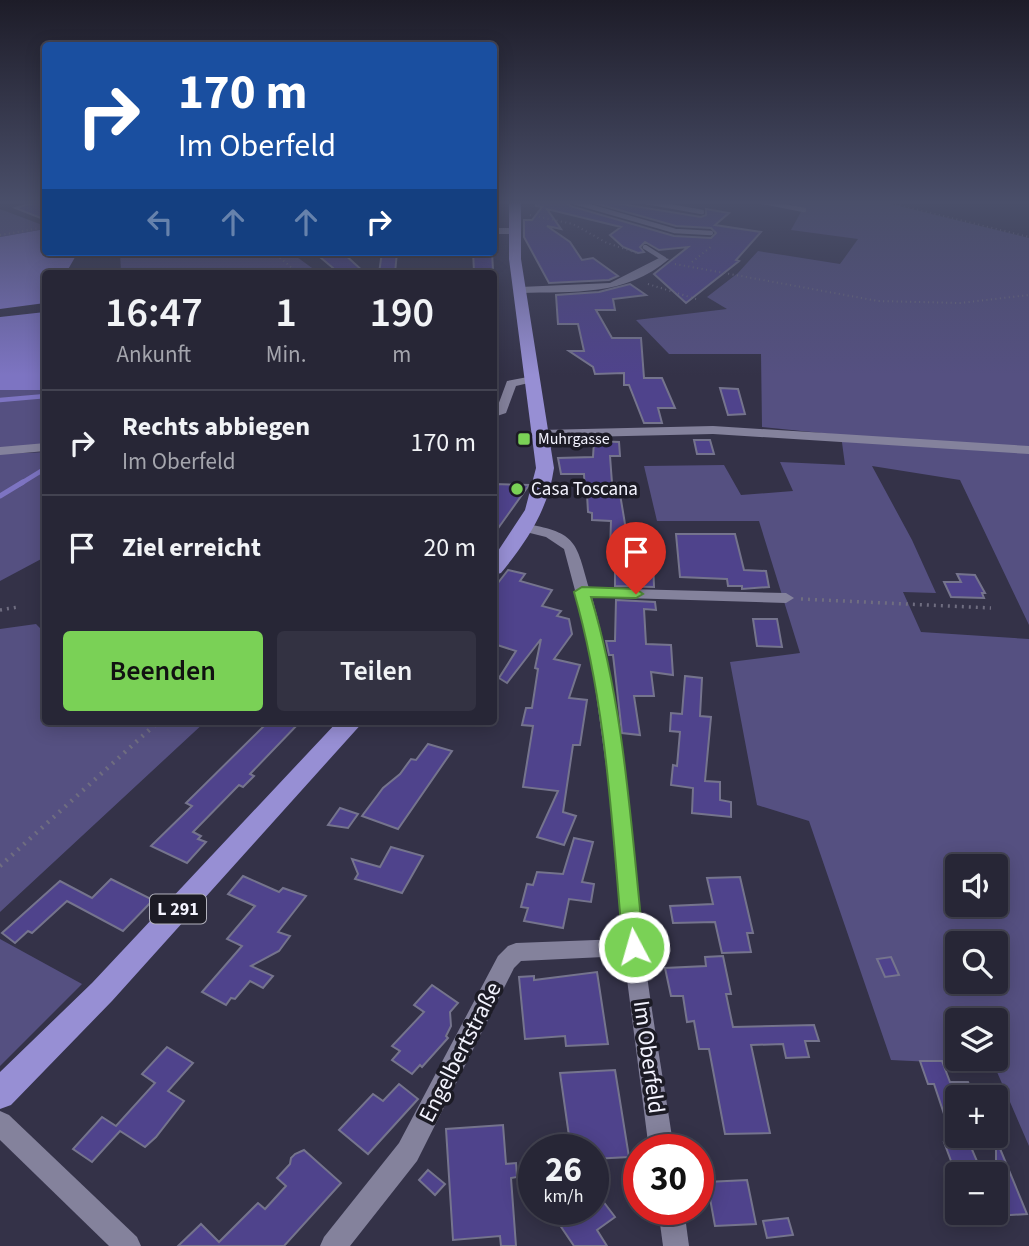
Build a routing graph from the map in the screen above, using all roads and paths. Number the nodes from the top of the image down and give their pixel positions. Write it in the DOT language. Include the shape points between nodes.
graph roads {
  1 [pos="516,259"];
  2 [pos="696,259"];
  3 [pos="662,260"];
  4 [pos="692,262"];
  5 [pos="628,280"];
  6 [pos="520,290"];
  7 [pos="1029,295"];
  8 [pos="696,299"];
  9 [pos="533,379"];
  10 [pos="497,412"];
  11 [pos="541,434"];
  12 [pos="42,447"];
  13 [pos="1029,450"];
  14 [pos="0,451"];
  15 [pos="527,528"];
  16 [pos="497,565"];
  17 [pos="582,592"];
  18 [pos="786,598"];
  19 [pos="18,607"];
  20 [pos="991,608"];
  21 [pos="0,610"];
  22 [pos="155,725"];
  23 [pos="348,725"];
  24 [pos="0,866"];
  25 [pos="634,947"];
  26 [pos="0,1094"];
  27 [pos="0,1123"];
  28 [pos="660,1134"];
  29 [pos="673,1225"];
  30 [pos="128,1246"];
  31 [pos="332,1246"];
  32 [pos="676,1246"];
  1 -- 6 [label="main road"];
  2 -- 4 [label="path"];
  3 -- 5 [label="street"];
  3 -- 7 [label="path" via="878,302 960,303"];
  5 -- 6 [label="street" via="611,286"];
  5 -- 8 [label="path"];
  6 -- 9 [label="main road"];
  9 -- 10 [label="street" via="511,383 502,410"];
  9 -- 11 [label="main road"];
  11 -- 13 [label="street" via="713,430"];
  11 -- 15 [label="main road" via="543,484"];
  12 -- 14 [label="street"];
  15 -- 16 [label="main road"];
  15 -- 17 [label="street, Im Oberfeld" via="566,541"];
  17 -- 18 [label="street"];
  17 -- 25 [label="street, Im Oberfeld" via="597,643"];
  18 -- 20 [label="path"];
  19 -- 21 [label="path"];
  22 -- 24 [label="path"];
  23 -- 26 [label="main road, L 291" via="102,992"];
  25 -- 28 [label="street, Im Oberfeld"];
  25 -- 31 [label="street, Engelbertstraße" via="516,952 506,962 408,1152"];
  27 -- 30 [label="street"];
  29 -- 32 [label="street"];
}
